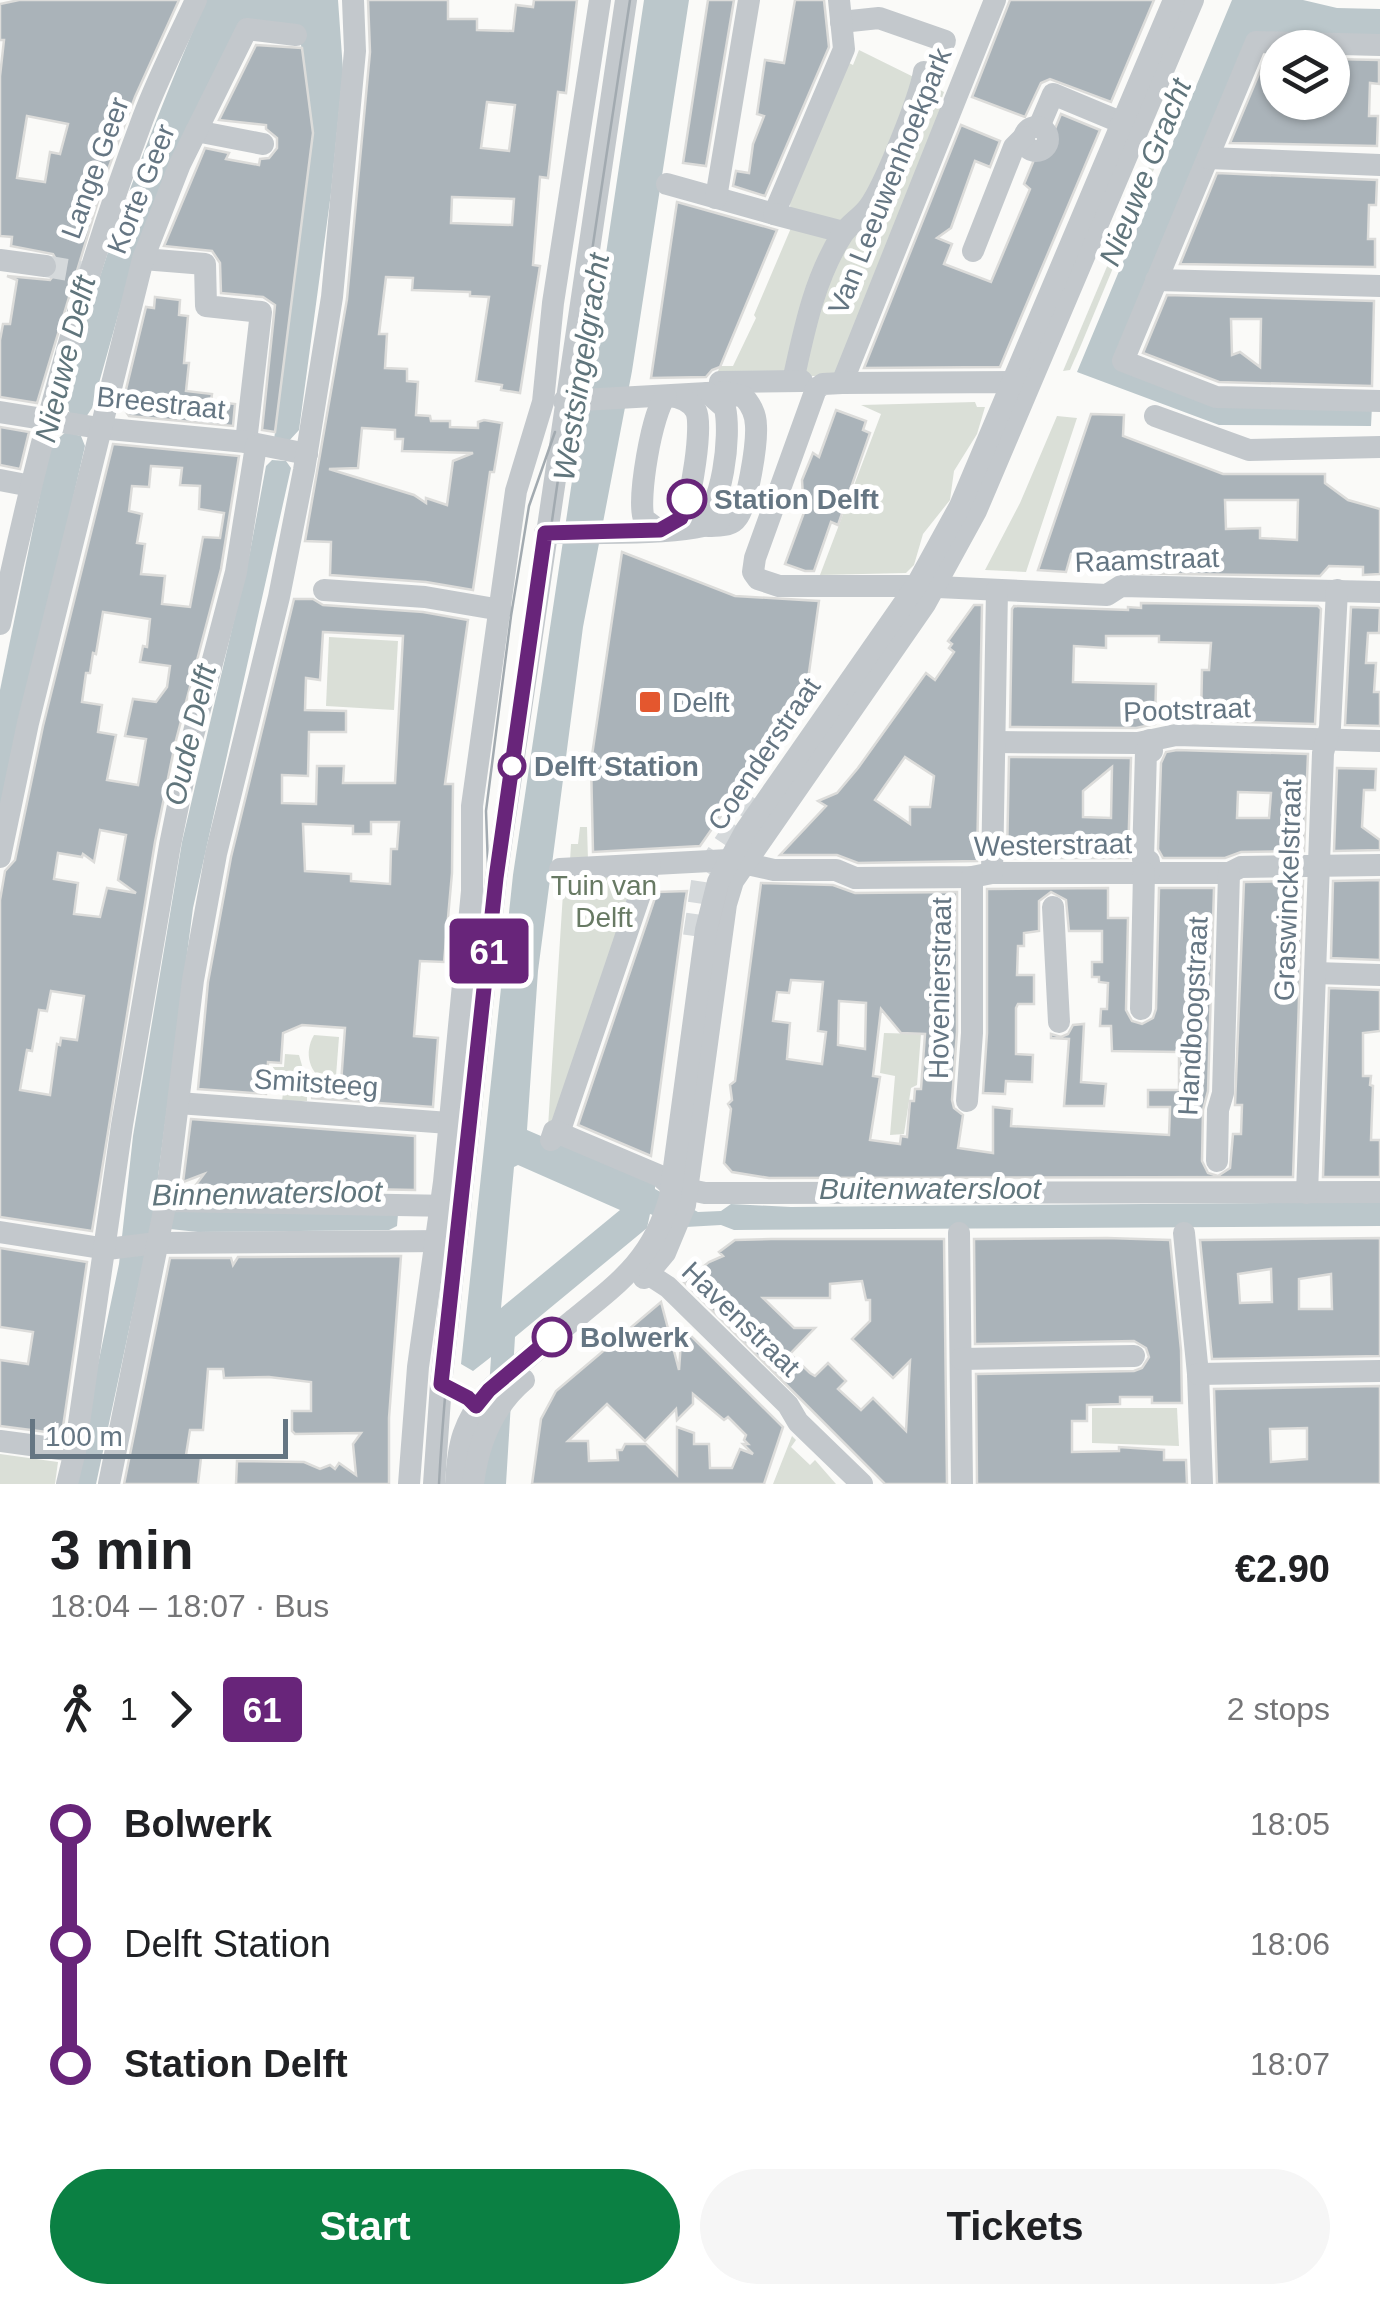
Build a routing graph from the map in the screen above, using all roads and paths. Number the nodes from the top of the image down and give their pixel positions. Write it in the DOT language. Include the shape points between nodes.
graph roads {
  1 [pos="196,0"];
  2 [pos="353,0"];
  3 [pos="600,0"];
  4 [pos="626,0"];
  5 [pos="750,0"];
  6 [pos="994,0"];
  7 [pos="1174,0"];
  8 [pos="1192,0"];
  9 [pos="840,11"];
  10 [pos="296,35"];
  11 [pos="945,42"];
  12 [pos="1380,45"];
  13 [pos="924,72"];
  14 [pos="1130,126"];
  15 [pos="196,132"];
  16 [pos="263,144"];
  17 [pos="1208,158"];
  18 [pos="1380,165"];
  19 [pos="666,184"];
  20 [pos="716,198"];
  21 [pos="774,214"];
  22 [pos="843,232"];
  23 [pos="972,251"];
  24 [pos="143,259"];
  25 [pos="0,260"];
  26 [pos="46,266"];
  27 [pos="1156,280"];
  28 [pos="1380,286"];
  29 [pos="842,383"];
  30 [pos="1021,388"];
  31 [pos="712,390"];
  32 [pos="666,396"];
  33 [pos="1380,400"];
  34 [pos="573,401"];
  35 [pos="0,412"];
  36 [pos="1155,416"];
  37 [pos="56,420"];
  38 [pos="94,427"];
  39 [pos="1380,447"];
  40 [pos="274,449"];
  41 [pos="17,483"];
  42 [pos="686,528"];
  43 [pos="554,533"];
  44 [pos="925,587"];
  45 [pos="324,590"];
  46 [pos="997,590"];
  47 [pos="1337,590"];
  48 [pos="1380,592"];
  49 [pos="501,610"];
  50 [pos="0,624"];
  51 [pos="855,674"];
  52 [pos="1325,737"];
  53 [pos="1380,741"];
  54 [pos="996,742"];
  55 [pos="1151,746"];
  56 [pos="758,792"];
  57 [pos="0,857"];
  58 [pos="736,861"];
  59 [pos="650,865"];
  60 [pos="1380,865"];
  61 [pos="1319,866"];
  62 [pos="1148,869"];
  63 [pos="560,870"];
  64 [pos="1229,873"];
  65 [pos="982,875"];
  66 [pos="1052,889"];
  67 [pos="701,932"];
  68 [pos="1315,973"];
  69 [pos="1380,975"];
  70 [pos="1142,1009"];
  71 [pos="1059,1022"];
  72 [pos="967,1101"];
  73 [pos="178,1103"];
  74 [pos="449,1123"];
  75 [pos="1216,1179"];
  76 [pos="1380,1192"];
  77 [pos="1307,1194"];
  78 [pos="676,1203"];
  79 [pos="166,1204"];
  80 [pos="450,1206"];
  81 [pos="0,1232"];
  82 [pos="959,1233"];
  83 [pos="1184,1233"];
  84 [pos="155,1240"];
  85 [pos="446,1241"];
  86 [pos="113,1248"];
  87 [pos="642,1270"];
  88 [pos="422,1352"];
  89 [pos="1134,1356"];
  90 [pos="961,1359"];
  91 [pos="1380,1371"];
  92 [pos="1198,1374"];
  93 [pos="441,1384"];
  94 [pos="497,1389"];
  95 [pos="416,1404"];
  96 [pos="0,1440"];
  97 [pos="482,1443"];
  98 [pos="75,1451"];
  99 [pos="854,1481"];
  100 [pos="67,1484"];
  101 [pos="110,1484"];
  102 [pos="409,1484"];
  103 [pos="434,1484"];
  104 [pos="456,1484"];
  105 [pos="473,1484"];
  106 [pos="962,1484"];
  107 [pos="1202,1484"];
  1 -- 37 [label="street, Lange Geer" via="85,273"];
  2 -- 40 [label="street" via="354,69 332,297"];
  3 -- 49 [label="street" via="543,402 516,491"];
  4 -- 34 [label="street"];
  5 -- 20 [label="street"];
  6 -- 29 [label="street, Van Leeuwenhoekpark"];
  7 -- 14 [label="street"];
  8 -- 14 [label="street"];
  9 -- 11 [label="street"];
  9 -- 21 [label="street" via="844,49"];
  10 -- 15 [label="street, Korte Geer" via="247,29"];
  12 -- 17 [label="street" via="1256,42"];
  13 -- 22 [label="street, Van Leeuwenhoekpark" via="879,192"];
  14 -- 23 [label="street" via="1053,94 1032,132 1014,146"];
  14 -- 30 [label="street" via="1039,321"];
  15 -- 16 [label="street"];
  15 -- 24 [label="street, Korte Geer"];
  17 -- 18 [label="street"];
  17 -- 27 [label="street"];
  19 -- 20 [label="street, Van Leeuwenhoekpark"];
  20 -- 21 [label="street, Van Leeuwenhoekpark"];
  21 -- 22 [label="street, Van Leeuwenhoekpark"];
  22 -- 31 [label="street, Van Leeuwenhoekpark" via="823,270 797,381"];
  24 -- 38 [label="street, Korte Geer"];
  24 -- 40 [label="street" via="205,264 206,306 262,312"];
  25 -- 26 [label="street"];
  27 -- 28 [label="street"];
  27 -- 33 [label="street" via="1123,361 1216,397"];
  29 -- 30 [label="street"];
  29 -- 44 [label="street, Raamstraat" via="823,384 812,394 753,572 771,586"];
  30 -- 44 [label="street, Coenderstraat" via="976,511"];
  31 -- 32 [label="street"];
  31 -- 42 [label="street" via="714,420 700,505"];
  31 -- 42 [label="street" via="734,401 742,438 726,513"];
  32 -- 34 [label="street"];
  32 -- 42 [label="street" via="689,402 697,414 684,513 674,524"];
  32 -- 42 [label="street" via="656,415 641,503 644,519"];
  34 -- 43 [label="street"];
  35 -- 37 [label="street, Breestraat"];
  36 -- 39 [label="street" via="1248,450"];
  37 -- 38 [label="street, Breestraat"];
  37 -- 41 [label="street, Lange Geer"];
  38 -- 40 [label="street, Breestraat"];
  38 -- 57 [label="street, Korte Geer"];
  40 -- 73 [label="street" via="279,597 216,854"];
  40 -- 86 [label="street" via="190,746 170,845 122,1124"];
  41 -- 50 [label="street, Lange Geer"];
  42 -- 43 [label="street"];
  43 -- 80 [label="street"];
  44 -- 46 [label="street, Raamstraat"];
  44 -- 51 [label="street, Coenderstraat"];
  44 -- 58 [label="street, Coenderstraat"];
  45 -- 49 [label="street"];
  46 -- 47 [label="street, Raamstraat"];
  46 -- 54 [label="street, Hovenierstraat"];
  47 -- 48 [label="street, Raamstraat"];
  47 -- 52 [label="street, Graswinckelstraat"];
  49 -- 74 [label="street" via="472,806 472,891"];
  51 -- 56 [label="street" via="820,704"];
  51 -- 58 [label="street, Coenderstraat"];
  52 -- 53 [label="street, Pootstraat"];
  52 -- 55 [label="street, Pootstraat" via="1176,735"];
  52 -- 61 [label="street, Graswinckelstraat"];
  54 -- 55 [label="street, Pootstraat"];
  54 -- 65 [label="street, Hovenierstraat"];
  55 -- 62 [label="street" via="1143,860"];
  58 -- 59 [label="street, Westerstraat"];
  58 -- 65 [label="street, Westerstraat" via="774,870 836,870 856,878"];
  58 -- 67 [label="street, Coenderstraat" via="728,894"];
  59 -- 63 [label="street, Westerstraat"];
  59 -- 78 [label="street" via="555,1136 660,1176"];
  60 -- 61 [label="street, Westerstraat"];
  61 -- 64 [label="street, Westerstraat" via="1240,867"];
  61 -- 68 [label="street, Graswinckelstraat"];
  62 -- 64 [label="street, Westerstraat"];
  62 -- 66 [label="street, Westerstraat"];
  62 -- 70 [label="street"];
  64 -- 75 [label="street, Handboogstraat"];
  65 -- 66 [label="street, Westerstraat"];
  65 -- 72 [label="street, Hovenierstraat"];
  66 -- 71 [label="street"];
  67 -- 78 [label="street, Coenderstraat"];
  67 -- 78 [label="street, Coenderstraat"];
  68 -- 69 [label="street"];
  68 -- 77 [label="street, Graswinckelstraat"];
  73 -- 74 [label="street, Smitsteeg"];
  73 -- 79 [label="street"];
  74 -- 80 [label="street"];
  75 -- 77 [label="street"];
  75 -- 78 [label="street"];
  76 -- 77 [label="street"];
  78 -- 87 [label="street" via="664,1253"];
  79 -- 80 [label="street"];
  79 -- 84 [label="street"];
  80 -- 85 [label="street"];
  81 -- 86 [label="street"];
  82 -- 90 [label="street"];
  83 -- 92 [label="street"];
  84 -- 85 [label="street"];
  84 -- 86 [label="street"];
  84 -- 101 [label="street"];
  85 -- 88 [label="street"];
  85 -- 93 [label="street"];
  86 -- 98 [label="street"];
  87 -- 94 [label="street"];
  87 -- 99 [label="street, Havenstraat" via="668,1287 776,1393"];
  88 -- 93 [label="street"];
  88 -- 95 [label="street"];
  89 -- 90 [label="street"];
  90 -- 106 [label="street"];
  91 -- 92 [label="street"];
  92 -- 107 [label="street"];
  93 -- 94 [label="street" via="468,1398"];
  93 -- 95 [label="street" via="430,1385"];
  93 -- 103 [label="street"];
  94 -- 97 [label="street"];
  94 -- 97 [label="street" via="474,1437"];
  94 -- 104 [label="street" via="458,1448"];
  95 -- 102 [label="street"];
  96 -- 98 [label="street"];
  97 -- 105 [label="street"];
  98 -- 100 [label="street"];
}
